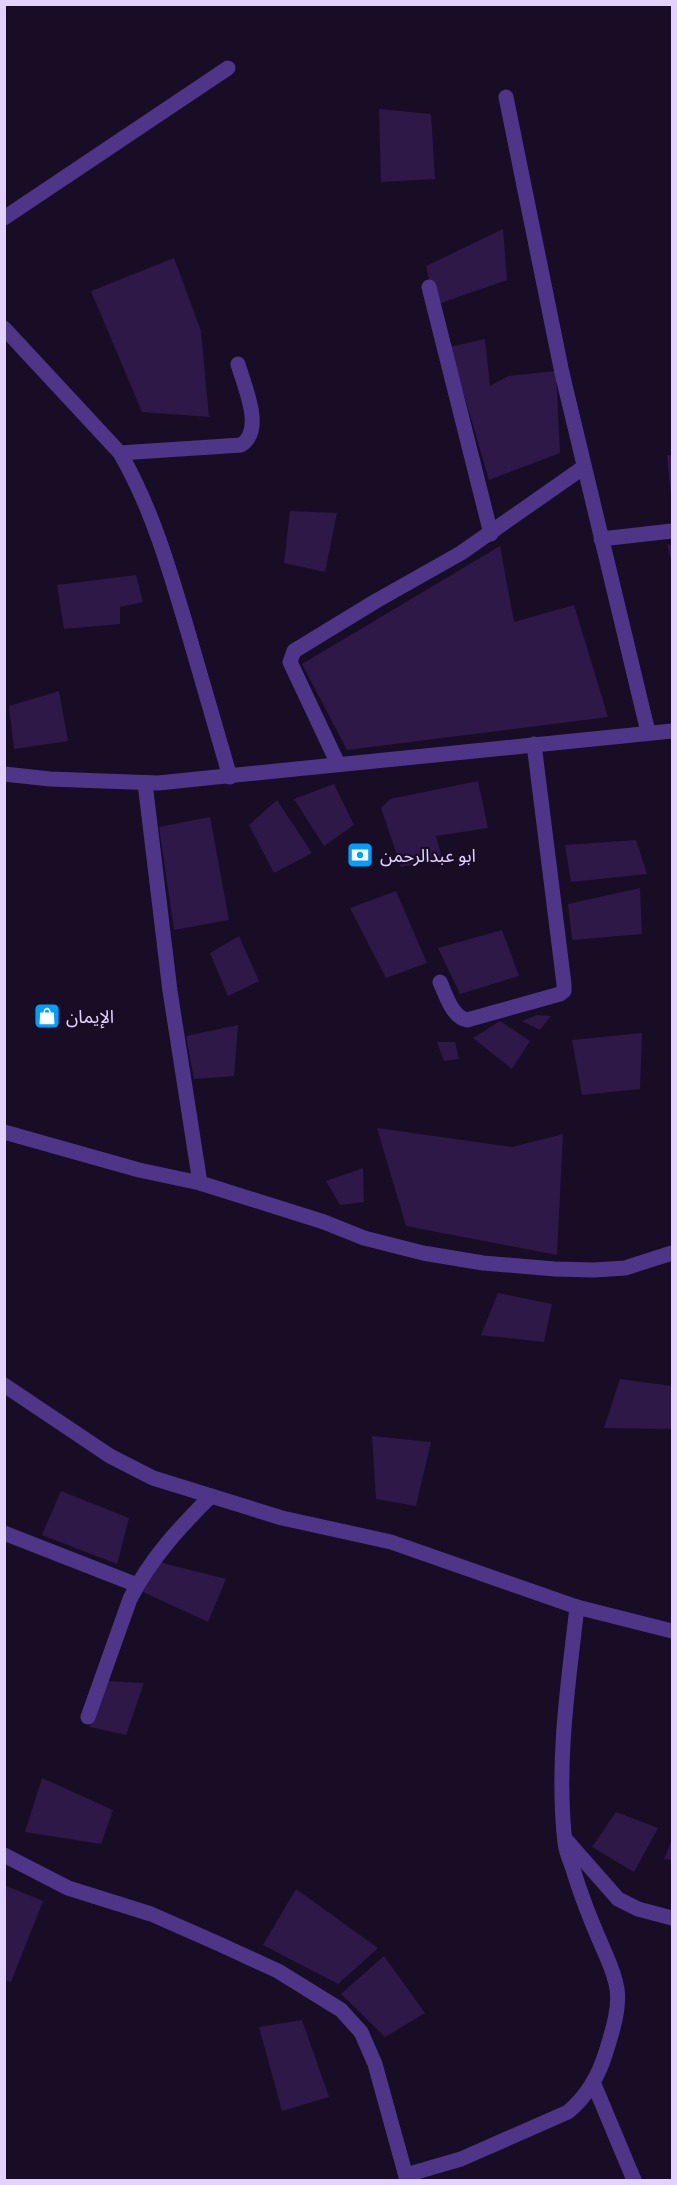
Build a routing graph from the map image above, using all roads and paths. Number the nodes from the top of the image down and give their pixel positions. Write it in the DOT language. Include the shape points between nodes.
graph roads {
  1 [pos="228,68"];
  2 [pos="506,97"];
  3 [pos="4,218"];
  4 [pos="429,286"];
  5 [pos="4,328"];
  6 [pos="238,364"];
  7 [pos="120,453"];
  8 [pos="584,467"];
  9 [pos="672,531"];
  10 [pos="491,534"];
  11 [pos="601,539"];
  12 [pos="672,730"];
  13 [pos="648,732"];
  14 [pos="534,744"];
  15 [pos="338,764"];
  16 [pos="4,774"];
  17 [pos="230,777"];
  18 [pos="145,783"];
  19 [pos="440,982"];
  20 [pos="4,1132"];
  21 [pos="200,1183"];
  22 [pos="672,1254"];
  23 [pos="4,1384"];
  24 [pos="211,1496"];
  25 [pos="4,1533"];
  26 [pos="137,1585"];
  27 [pos="577,1606"];
  28 [pos="672,1631"];
  29 [pos="87,1717"];
  30 [pos="565,1838"];
  31 [pos="4,1855"];
  32 [pos="672,1918"];
  33 [pos="593,2082"];
  34 [pos="406,2178"];
  35 [pos="634,2181"];
  1 -- 3 [label="street"];
  2 -- 8 [label="street"];
  4 -- 10 [label="street"];
  5 -- 7 [label="street"];
  6 -- 7 [label="street" via="253,419 246,442"];
  7 -- 17 [label="street" via="141,490 168,565"];
  8 -- 10 [label="street"];
  8 -- 11 [label="street"];
  9 -- 11 [label="street"];
  10 -- 15 [label="street" via="294,651 290,662"];
  11 -- 13 [label="street"];
  12 -- 13 [label="street"];
  13 -- 14 [label="street"];
  14 -- 15 [label="street"];
  14 -- 19 [label="street" via="564,991 467,1020 456,1014"];
  15 -- 17 [label="street"];
  16 -- 18 [label="street"];
  17 -- 18 [label="street"];
  18 -- 21 [label="street" via="170,991"];
  20 -- 21 [label="street"];
  21 -- 22 [label="street" via="364,1238 483,1263 594,1270 625,1268"];
  23 -- 24 [label="street" via="110,1456 153,1478"];
  24 -- 26 [label="street" via="170,1537"];
  24 -- 27 [label="street" via="282,1518 391,1542"];
  25 -- 26 [label="street"];
  26 -- 29 [label="street"];
  27 -- 28 [label="street"];
  27 -- 30 [label="street" via="562,1765"];
  30 -- 32 [label="street" via="618,1899"];
  30 -- 33 [label="street" via="583,1903 618,1990 614,2028"];
  31 -- 34 [label="street" via="68,1888 151,1914 278,1971 341,2010 361,2032 375,2064"];
  33 -- 34 [label="street" via="568,2112 461,2159"];
  33 -- 35 [label="street"];
}
